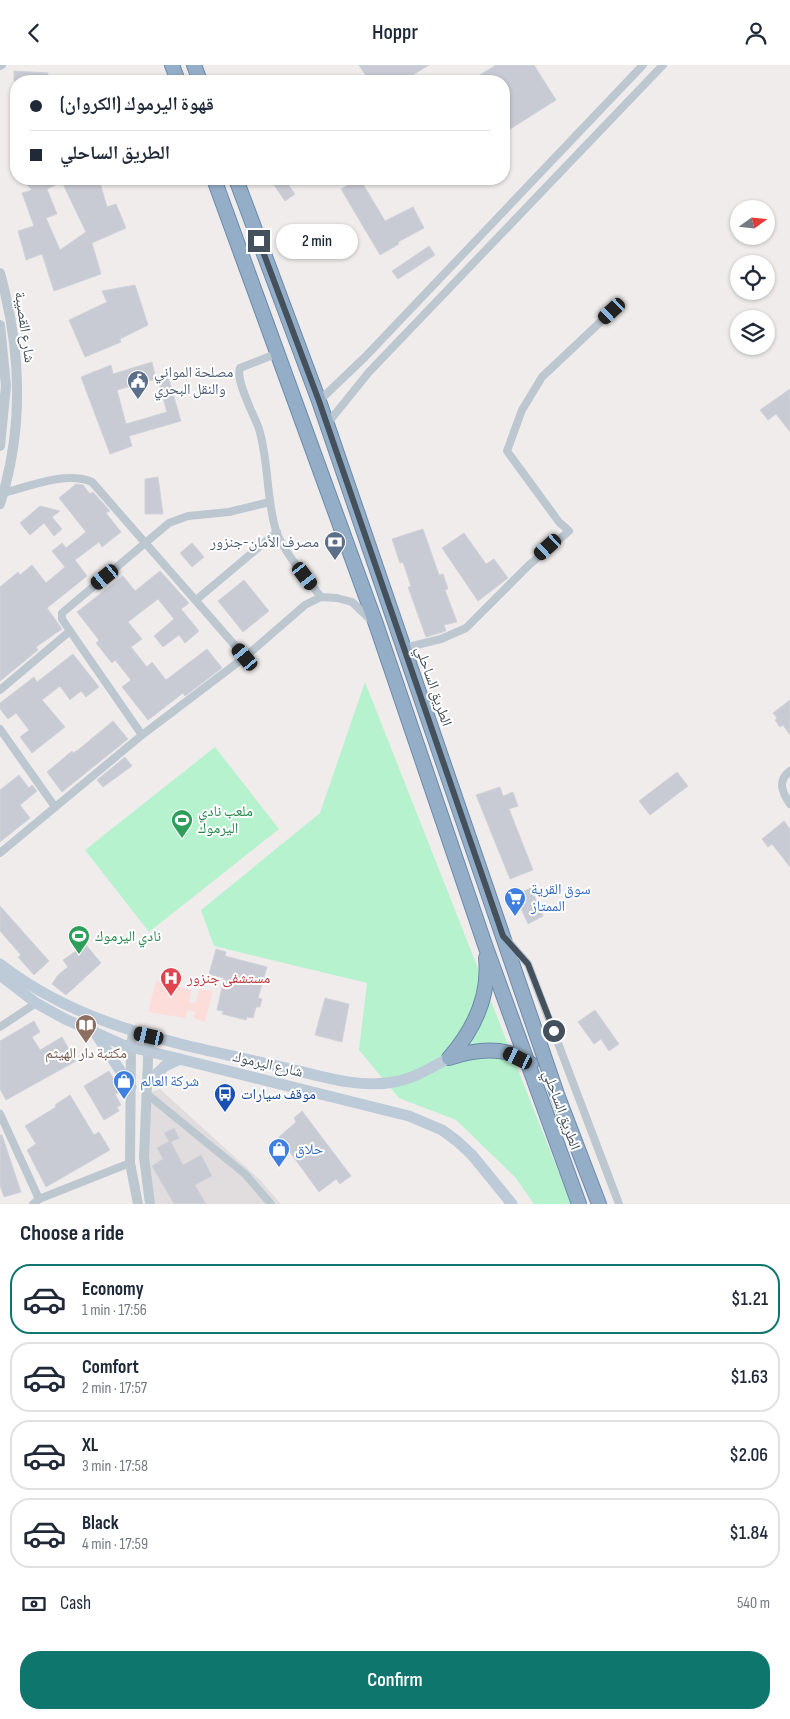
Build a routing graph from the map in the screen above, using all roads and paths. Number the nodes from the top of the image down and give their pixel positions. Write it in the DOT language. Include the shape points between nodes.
graph roads {
  1 [pos="644,65"];
  2 [pos="663,65"];
  3 [pos="216,185"];
  4 [pos="238,185"];
  5 [pos="0,273"];
  6 [pos="612,311"];
  7 [pos="0,325"];
  8 [pos="278,353"];
  9 [pos="319,401"];
  10 [pos="327,423"];
  11 [pos="0,446"];
  12 [pos="4,493"];
  13 [pos="270,502"];
  14 [pos="0,504"];
  15 [pos="277,532"];
  16 [pos="146,544"];
  17 [pos="321,597"];
  18 [pos="196,600"];
  19 [pos="376,624"];
  20 [pos="70,631"];
  21 [pos="404,648"];
  22 [pos="245,657"];
  23 [pos="0,690"];
  24 [pos="0,729"];
  25 [pos="142,735"];
  26 [pos="790,771"];
  27 [pos="790,804"];
  28 [pos="55,807"];
  29 [pos="0,853"];
  30 [pos="503,936"];
  31 [pos="485,945"];
  32 [pos="0,964"];
  33 [pos="0,975"];
  34 [pos="36,1003"];
  35 [pos="0,1027"];
  36 [pos="133,1032"];
  37 [pos="96,1034"];
  38 [pos="149,1036"];
  39 [pos="131,1047"];
  40 [pos="148,1052"];
  41 [pos="449,1058"];
  42 [pos="180,1059"];
  43 [pos="528,1062"];
  44 [pos="131,1087"];
  45 [pos="147,1088"];
  46 [pos="558,1097"];
  47 [pos="0,1113"];
  48 [pos="130,1163"];
  49 [pos="36,1202"];
  50 [pos="138,1204"];
  51 [pos="150,1204"];
  52 [pos="271,1204"];
  53 [pos="512,1204"];
  54 [pos="579,1204"];
  55 [pos="599,1204"];
  56 [pos="619,1204"];
  1 -- 9 [label="street"];
  2 -- 10 [label="street" via="369,372"];
  3 -- 8 [label="highway, الطريق الساحلي"];
  4 -- 9 [label="highway, الطريق الساحلي"];
  5 -- 12 [label="street, شارع القصيبة" via="13,329 16,381 16,432"];
  6 -- 21 [label="street" via="542,377 522,410 508,451 569,531 529,565 466,628 441,639"];
  7 -- 11 [label="street" via="6,386"];
  8 -- 13 [label="street" via="248,363 238,373 259,431"];
  8 -- 19 [label="highway, الطريق الساحلي"];
  9 -- 10 [label="highway, الطريق الساحلي"];
  10 -- 21 [label="highway, الطريق الساحلي"];
  12 -- 14 [label="street, شارع القصيبة"];
  12 -- 16 [label="street" via="80,477 99,487"];
  13 -- 15 [label="street"];
  13 -- 16 [label="street" via="178,519"];
  15 -- 17 [label="street"];
  15 -- 18 [label="street"];
  16 -- 18 [label="street"];
  16 -- 20 [label="street" via="64,610 62,619"];
  17 -- 19 [label="street" via="352,602"];
  17 -- 22 [label="street" via="305,605"];
  18 -- 22 [label="street"];
  19 -- 31 [label="highway, الطريق الساحلي"];
  20 -- 23 [label="street"];
  20 -- 25 [label="street"];
  21 -- 30 [label="highway, الطريق الساحلي"];
  22 -- 25 [label="street"];
  24 -- 28 [label="street"];
  25 -- 28 [label="street"];
  26 -- 27 [label="street" via="783,776 781,787"];
  28 -- 29 [label="street"];
  30 -- 46 [label="highway, الطريق الساحلي"];
  30 -- 56 [label="street" via="528,964"];
  31 -- 41 [label="highway" via="487,966 481,1006 466,1036"];
  31 -- 43 [label="highway, الطريق الساحلي"];
  32 -- 36 [label="main road, شارع اليرموك" via="48,997"];
  33 -- 34 [label="main road, شارع اليرموك"];
  34 -- 35 [label="street"];
  34 -- 37 [label="main road, شارع اليرموك"];
  36 -- 38 [label="main road, شارع اليرموك"];
  36 -- 39 [label="street"];
  37 -- 39 [label="main road, شارع اليرموك"];
  37 -- 44 [label="main road"];
  38 -- 40 [label="street"];
  38 -- 41 [label="main road, شارع اليرموك" via="342,1080 373,1084 414,1077"];
  39 -- 40 [label="main road, شارع اليرموك"];
  39 -- 44 [label="street"];
  40 -- 42 [label="main road, شارع اليرموك"];
  40 -- 45 [label="street"];
  41 -- 43 [label="highway" via="469,1051 489,1050 509,1053"];
  42 -- 45 [label="main road" via="165,1066"];
  42 -- 53 [label="main road, شارع اليرموك" via="400,1114 442,1130 472,1155"];
  43 -- 46 [label="highway" via="546,1077"];
  43 -- 54 [label="highway, الطريق الساحلي"];
  44 -- 48 [label="street"];
  45 -- 51 [label="street" via="144,1157"];
  45 -- 52 [label="street" via="245,1174"];
  46 -- 55 [label="highway, الطريق الساحلي"];
  47 -- 49 [label="street"];
  48 -- 49 [label="street"];
  48 -- 50 [label="street"];
}
